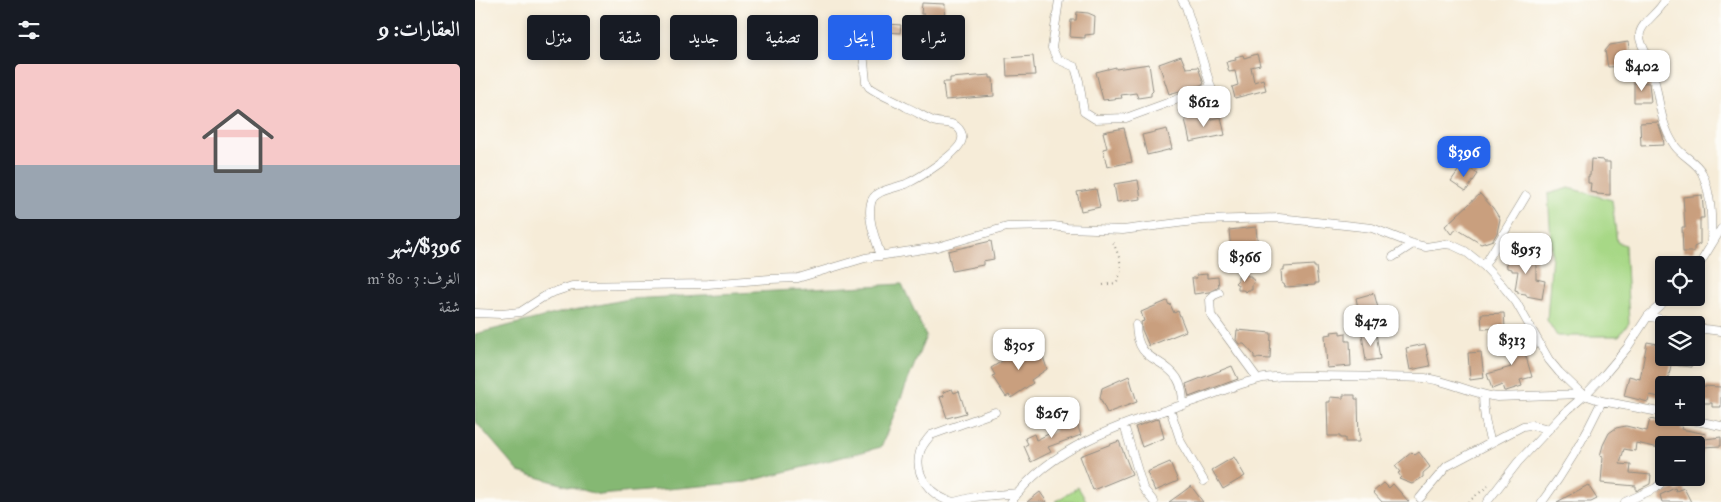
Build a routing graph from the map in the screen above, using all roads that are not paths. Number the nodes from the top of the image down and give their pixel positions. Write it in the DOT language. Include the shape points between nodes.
graph roads {
  1 [pos="1059,0"];
  2 [pos="1182,0"];
  3 [pos="1665,0"];
  4 [pos="864,60"];
  5 [pos="1527,196"];
  6 [pos="1721,229"];
  7 [pos="1413,244"];
  8 [pos="1711,245"];
  9 [pos="881,256"];
  10 [pos="1704,256"];
  11 [pos="1393,257"];
  12 [pos="1485,266"];
  13 [pos="1219,293"];
  14 [pos="1659,306"];
  15 [pos="475,313"];
  16 [pos="1648,316"];
  17 [pos="1655,318"];
  18 [pos="1136,325"];
  19 [pos="1705,329"];
  20 [pos="1721,331"];
  21 [pos="1258,380"];
  22 [pos="1483,395"];
  23 [pos="1584,395"];
  24 [pos="1602,401"];
  25 [pos="1183,405"];
  26 [pos="1170,409"];
  27 [pos="1655,411"];
  28 [pos="995,412"];
  29 [pos="1705,423"];
  30 [pos="1123,426"];
  31 [pos="1721,426"];
  32 [pos="1549,429"];
  33 [pos="1491,443"];
  34 [pos="1204,481"];
  35 [pos="1659,486"];
  36 [pos="1018,493"];
  37 [pos="1420,498"];
  38 [pos="954,502"];
  39 [pos="1011,502"];
  40 [pos="1154,502"];
  41 [pos="1487,502"];
  42 [pos="1542,502"];
  43 [pos="1625,502"];
  1 -- 2 [label="street" via="1052,48 1057,59 1075,67 1084,112 1095,119 1126,118 1211,87"];
  3 -- 8 [label="street" via="1641,30 1639,38 1652,67 1671,140 1696,164 1705,180 1712,222"];
  4 -- 9 [label="street" via="869,87 935,122 956,126 962,136 959,146 941,162 872,200 870,212"];
  5 -- 12 [label="street"];
  6 -- 8 [label="street"];
  7 -- 9 [label="street" via="1372,228 1279,218 1202,220 1123,230 1007,227 937,247"];
  7 -- 11 [label="street"];
  7 -- 12 [label="street" via="1426,247 1452,245"];
  8 -- 10 [label="street"];
  9 -- 15 [label="street" via="798,278 707,284 572,286 548,294 520,312"];
  12 -- 23 [label="street" via="1516,302 1549,360"];
  13 -- 21 [label="street" via="1210,299 1211,315"];
  14 -- 16 [label="street"];
  16 -- 17 [label="street"];
  16 -- 23 [label="street" via="1627,348"];
  18 -- 25 [label="street" via="1140,346 1147,356 1169,369 1178,379"];
  19 -- 20 [label="street"];
  21 -- 22 [label="street" via="1285,376 1425,378"];
  21 -- 25 [label="street"];
  22 -- 23 [label="street"];
  22 -- 33 [label="street" via="1485,426"];
  23 -- 24 [label="street"];
  23 -- 32 [label="street"];
  24 -- 27 [label="street"];
  24 -- 42 [label="street" via="1585,437"];
  25 -- 26 [label="street"];
  26 -- 30 [label="street"];
  26 -- 34 [label="street" via="1181,442"];
  28 -- 38 [label="street" via="931,435 924,443 919,464 926,487"];
  29 -- 31 [label="street"];
  30 -- 36 [label="street" via="1068,451"];
  30 -- 40 [label="street" via="1143,488"];
  32 -- 33 [label="street" via="1523,426"];
  32 -- 41 [label="street"];
  33 -- 37 [label="street" via="1447,466"];
  35 -- 43 [label="street"];
  36 -- 38 [label="street"];
  36 -- 39 [label="street"];
}
